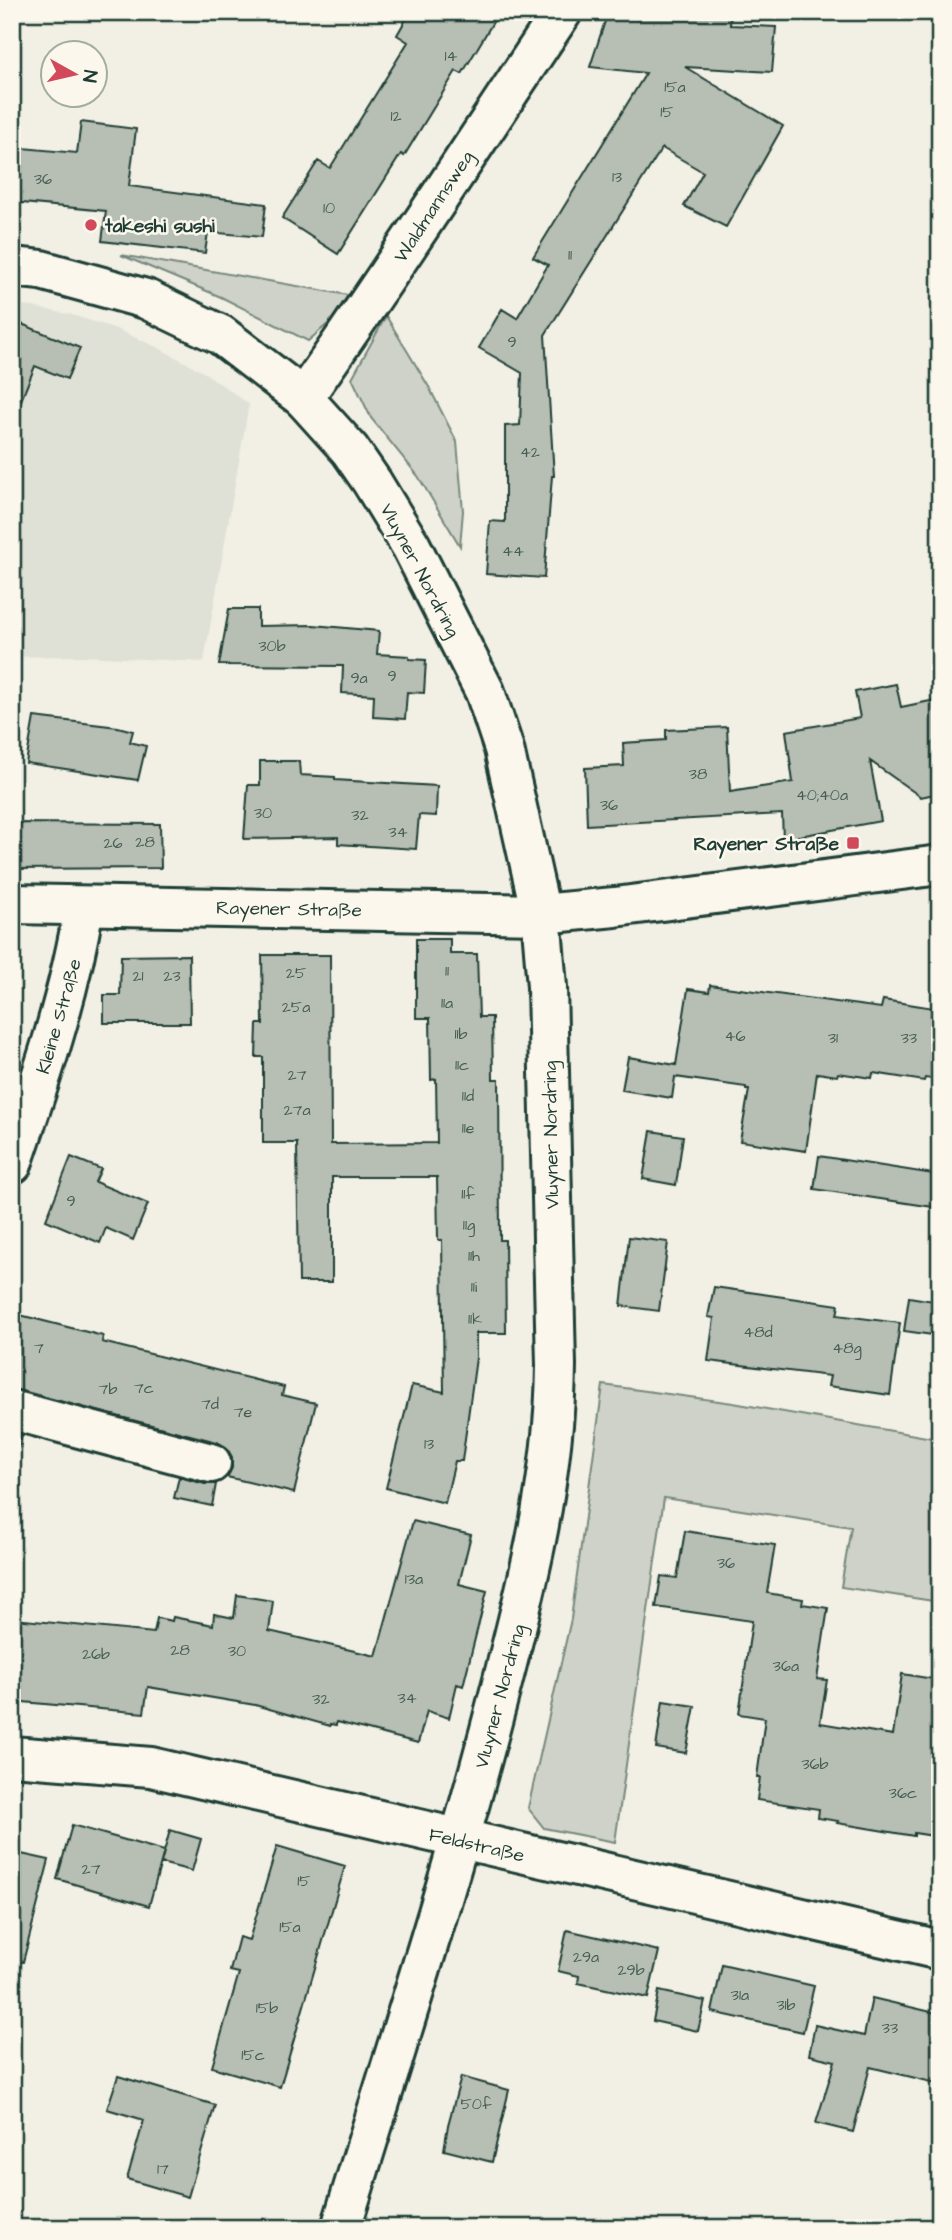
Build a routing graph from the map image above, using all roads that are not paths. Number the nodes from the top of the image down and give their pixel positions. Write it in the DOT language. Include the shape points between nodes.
graph roads {
  1 [pos="562,12"];
  2 [pos="12,267"];
  3 [pos="303,398"];
  4 [pos="940,865"];
  5 [pos="12,904"];
  6 [pos="84,906"];
  7 [pos="541,914"];
  8 [pos="12,1164"];
  9 [pos="12,1410"];
  10 [pos="211,1463"];
  11 [pos="12,1756"];
  12 [pos="460,1840"];
  13 [pos="940,1950"];
  14 [pos="341,2228"];
  1 -- 3 [label="street, Waldmannsweg"];
  2 -- 3 [label="street, Vluyner Nordring" via="41,270 146,299 220,335"];
  3 -- 7 [label="street, Vluyner Nordring" via="372,482 411,546 485,692 504,749"];
  4 -- 7 [label="street, Rayener Straße"];
  5 -- 6 [label="street, Rayener Straße"];
  6 -- 7 [label="street, Rayener Straße"];
  6 -- 8 [label="street, Kleine Straße" via="60,1013"];
  7 -- 12 [label="street, Vluyner Nordring" via="547,987 556,1365 549,1473 518,1623"];
  9 -- 10 [label="street"];
  11 -- 12 [label="street, Feldstraße" via="151,1767"];
  12 -- 13 [label="street, Feldstraße"];
  12 -- 14 [label="street, Vluyner Nordring"];
}
